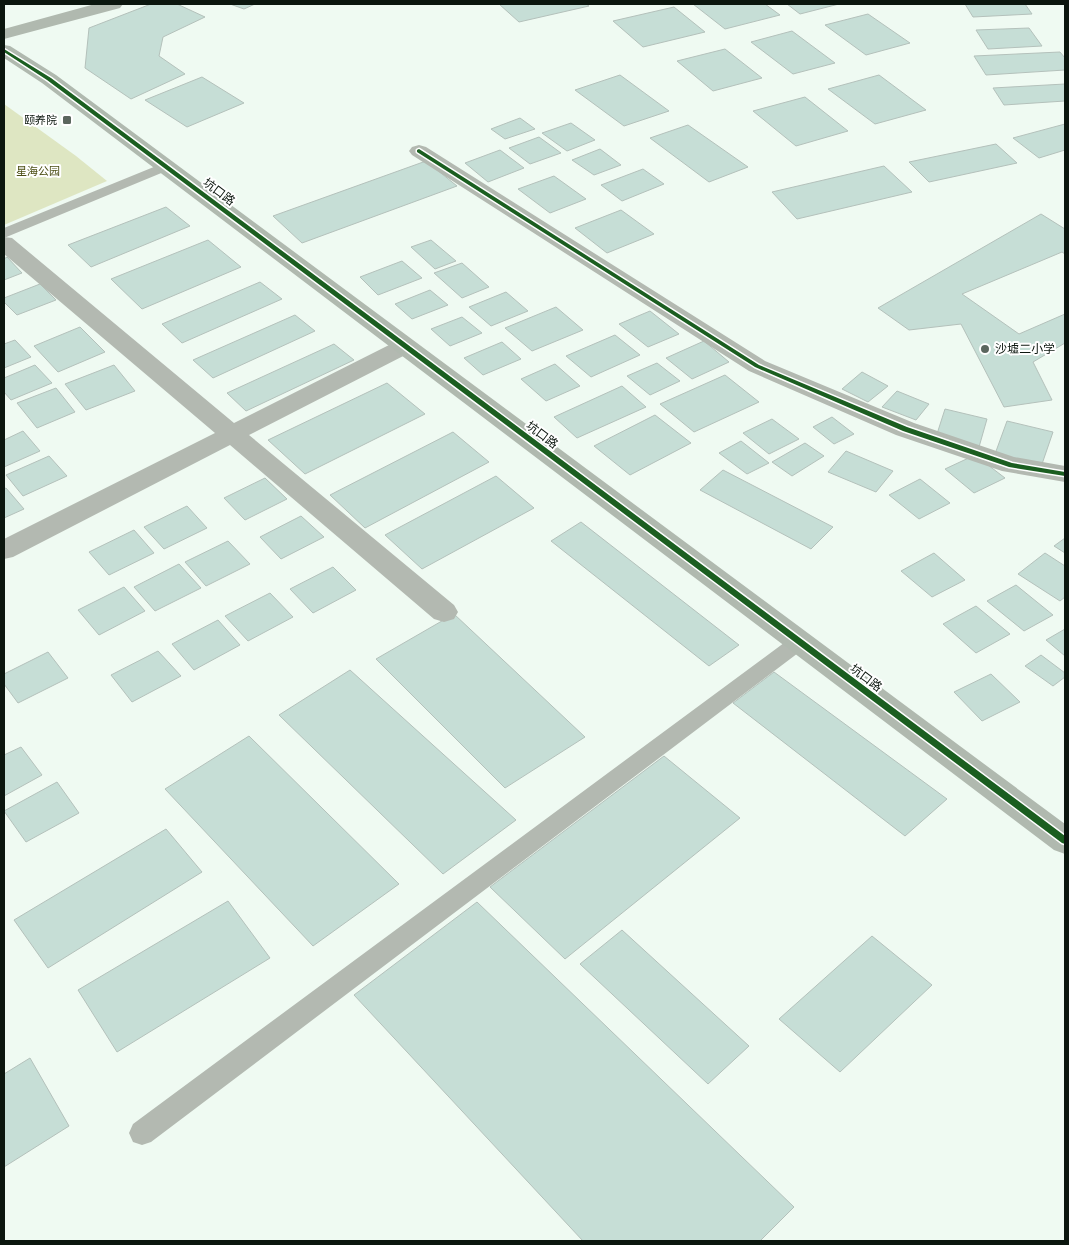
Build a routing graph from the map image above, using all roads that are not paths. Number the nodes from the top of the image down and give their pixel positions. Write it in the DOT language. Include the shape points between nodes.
graph roads {
  1 [pos="114,4"];
  2 [pos="4,34"];
  3 [pos="4,50"];
  4 [pos="419,151"];
  5 [pos="166,166"];
  6 [pos="4,233"];
  7 [pos="4,243"];
  8 [pos="405,346"];
  9 [pos="231,434"];
  10 [pos="1065,474"];
  11 [pos="4,550"];
  12 [pos="444,612"];
  13 [pos="799,642"];
  14 [pos="1065,842"];
  15 [pos="142,1133"];
  1 -- 2 [label="street"];
  3 -- 5 [label="street, 坑口路" via="50,79"];
  4 -- 10 [label="street" via="757,366 914,432 1011,465"];
  5 -- 6 [label="lane"];
  5 -- 8 [label="street, 坑口路"];
  7 -- 9 [label="street"];
  8 -- 9 [label="street"];
  8 -- 13 [label="street, 坑口路"];
  9 -- 11 [label="street"];
  9 -- 12 [label="street"];
  13 -- 14 [label="street, 坑口路"];
  13 -- 15 [label="lane"];
}
